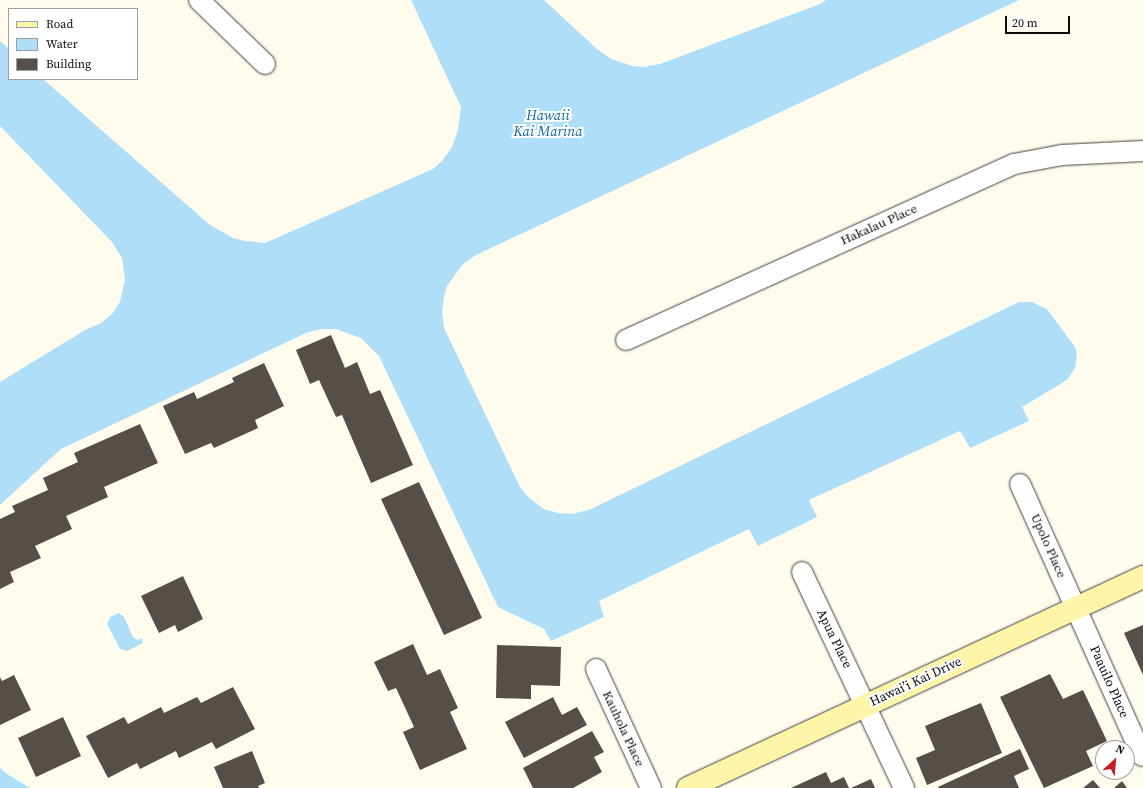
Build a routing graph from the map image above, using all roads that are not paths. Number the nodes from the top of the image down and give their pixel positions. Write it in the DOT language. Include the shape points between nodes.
graph roads {
  1 [pos="200,0"];
  2 [pos="265,64"];
  3 [pos="1143,151"];
  4 [pos="626,340"];
  5 [pos="1020,484"];
  6 [pos="802,572"];
  7 [pos="1143,577"];
  8 [pos="1076,608"];
  9 [pos="596,669"];
  10 [pos="866,705"];
  11 [pos="1142,756"];
  12 [pos="651,788"];
  13 [pos="688,788"];
  14 [pos="904,788"];
  1 -- 2 [label="street"];
  3 -- 4 [label="street, Hakalau Place" via="1062,155 1014,164"];
  5 -- 8 [label="street, Upolo Place"];
  6 -- 10 [label="street, Apua Place"];
  7 -- 8 [label="main road, Hawai’i Kai Drive"];
  8 -- 10 [label="main road, Hawai’i Kai Drive"];
  8 -- 11 [label="street, Paauilo Place"];
  9 -- 12 [label="street, Kauhola Place"];
  10 -- 13 [label="main road, Hawai’i Kai Drive"];
  10 -- 14 [label="street, Apua Place"];
}
